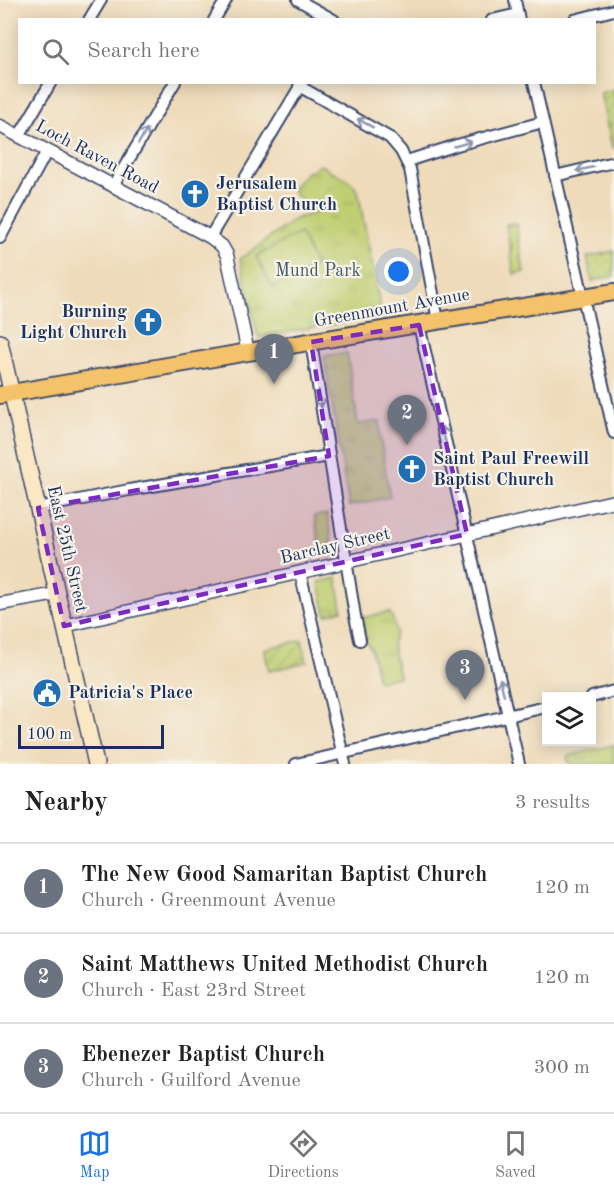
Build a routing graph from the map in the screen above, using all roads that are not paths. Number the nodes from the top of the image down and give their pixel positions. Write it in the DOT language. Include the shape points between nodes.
graph roads {
  1 [pos="100,0"];
  2 [pos="226,0"];
  3 [pos="298,0"];
  4 [pos="515,0"];
  5 [pos="614,10"];
  6 [pos="518,17"];
  7 [pos="90,18"];
  8 [pos="215,18"];
  9 [pos="330,18"];
  10 [pos="582,18"];
  11 [pos="50,84"];
  12 [pos="174,84"];
  13 [pos="534,84"];
  14 [pos="300,85"];
  15 [pos="543,122"];
  16 [pos="0,126"];
  17 [pos="19,136"];
  18 [pos="47,151"];
  19 [pos="407,161"];
  20 [pos="614,162"];
  21 [pos="555,176"];
  22 [pos="113,186"];
  23 [pos="210,237"];
  24 [pos="0,238"];
  25 [pos="614,292"];
  26 [pos="583,297"];
  27 [pos="438,321"];
  28 [pos="419,325"];
  29 [pos="0,342"];
  30 [pos="311,342"];
  31 [pos="248,352"];
  32 [pos="6,394"];
  33 [pos="614,433"];
  34 [pos="329,456"];
  35 [pos="614,501"];
  36 [pos="38,508"];
  37 [pos="467,534"];
  38 [pos="347,561"];
  39 [pos="300,572"];
  40 [pos="57,594"];
  41 [pos="0,604"];
  42 [pos="64,626"];
  43 [pos="360,640"];
  44 [pos="614,692"];
  45 [pos="596,696"];
  46 [pos="542,708"];
  47 [pos="508,716"];
  48 [pos="344,759"];
  49 [pos="96,764"];
  50 [pos="296,764"];
  51 [pos="519,764"];
  1 -- 7 [label="street"];
  2 -- 8 [label="street"];
  3 -- 9 [label="street"];
  4 -- 6 [label="street"];
  5 -- 10 [label="street"];
  11 -- 17 [label="street"];
  22 -- 12 [label="street, one-way"];
  13 -- 15 [label="street"];
  19 -- 14 [label="street, one-way" via="390,138"];
  14 -- 23 [label="street"];
  19 -- 15 [label="street, one-way"];
  15 -- 21 [label="street"];
  16 -- 17 [label="street, Loch Raven Road"];
  17 -- 18 [label="street, Loch Raven Road"];
  18 -- 22 [label="street, Loch Raven Road"];
  18 -- 24 [label="street"];
  19 -- 27 [label="street"];
  20 -- 21 [label="street, one-way"];
  21 -- 26 [label="street"];
  22 -- 23 [label="street, Loch Raven Road"];
  23 -- 31 [label="street" via="227,255"];
  25 -- 26 [label="main road, Greenmount Avenue"];
  26 -- 27 [label="main road, Greenmount Avenue"];
  26 -- 33 [label="street"];
  27 -- 28 [label="main road, Greenmount Avenue"];
  28 -- 30 [label="main road, Greenmount Avenue"];
  37 -- 28 [label="street, one-way"];
  29 -- 32 [label="main road, East 25th Street"];
  30 -- 31 [label="main road, Greenmount Avenue"];
  30 -- 34 [label="street, one-way"];
  31 -- 32 [label="main road, Greenmount Avenue"];
  32 -- 36 [label="main road, East 25th Street"];
  34 -- 36 [label="street"];
  34 -- 38 [label="street"];
  35 -- 37 [label="street, Barclay Street"];
  36 -- 40 [label="main road, East 25th Street"];
  37 -- 38 [label="street, Barclay Street"];
  47 -- 37 [label="street, one-way"];
  38 -- 39 [label="street, Barclay Street"];
  38 -- 43 [label="street"];
  39 -- 42 [label="street, Barclay Street"];
  39 -- 48 [label="street"];
  40 -- 41 [label="street"];
  40 -- 42 [label="main road, East 25th Street"];
  42 -- 49 [label="main road, East 25th Street"];
  44 -- 45 [label="street"];
  46 -- 47 [label="street"];
  47 -- 48 [label="street"];
  47 -- 51 [label="street"];
  48 -- 50 [label="street"];
}
